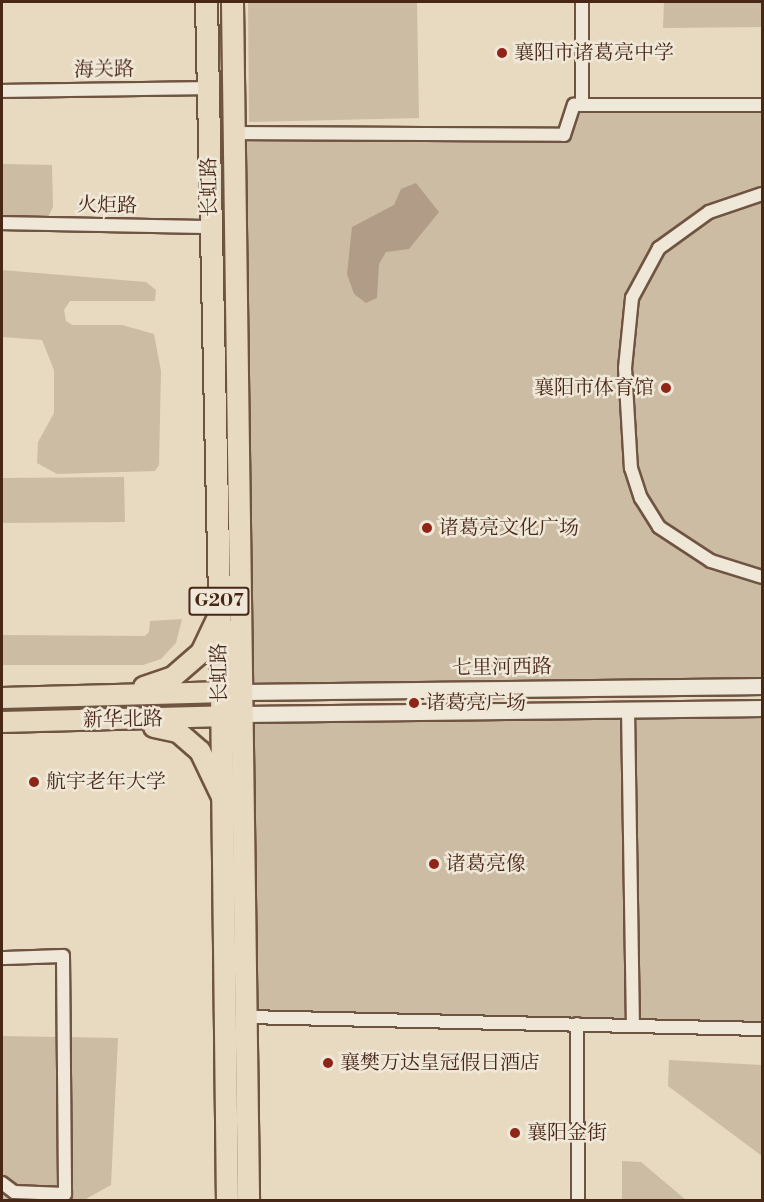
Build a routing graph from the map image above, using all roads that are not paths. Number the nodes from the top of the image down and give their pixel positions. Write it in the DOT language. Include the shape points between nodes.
graph roads {
  1 [pos="206,2"];
  2 [pos="232,2"];
  3 [pos="582,2"];
  4 [pos="208,88"];
  5 [pos="2,91"];
  6 [pos="582,105"];
  7 [pos="762,105"];
  8 [pos="234,133"];
  9 [pos="762,194"];
  10 [pos="2,223"];
  11 [pos="211,227"];
  12 [pos="762,577"];
  13 [pos="220,613"];
  14 [pos="762,686"];
  15 [pos="221,690"];
  16 [pos="243,692"];
  17 [pos="125,694"];
  18 [pos="2,698"];
  19 [pos="762,708"];
  20 [pos="628,709"];
  21 [pos="243,714"];
  22 [pos="221,718"];
  23 [pos="125,720"];
  24 [pos="2,722"];
  25 [pos="222,797"];
  26 [pos="2,958"];
  27 [pos="246,1017"];
  28 [pos="577,1024"];
  29 [pos="633,1025"];
  30 [pos="762,1029"];
  31 [pos="2,1183"];
  32 [pos="227,1200"];
  33 [pos="248,1200"];
  34 [pos="578,1200"];
  1 -- 4 [label="highway, 长虹路 / G207"];
  2 -- 8 [label="highway, 长虹路 / G207"];
  3 -- 6 [label="street"];
  4 -- 5 [label="street, 海关路"];
  4 -- 11 [label="highway, 长虹路 / G207"];
  6 -- 7 [label="street"];
  6 -- 8 [label="street" via="574,105 564,135"];
  8 -- 16 [label="highway, 长虹路 / G207"];
  9 -- 12 [label="street" via="709,212 660,248 632,298 625,368 631,468 641,498 659,527 711,561"];
  10 -- 11 [label="street, 火炬路"];
  11 -- 13 [label="highway, 长虹路 / G207"];
  13 -- 15 [label="highway, 长虹路 / G207"];
  13 -- 17 [label="main road" via="201,653 180,671"];
  14 -- 16 [label="street, 七里河西路"];
  15 -- 16 [label="main road, 新华北路"];
  15 -- 17 [label="main road, 新华北路"];
  15 -- 22 [label="highway, 长虹路 / G207"];
  16 -- 21 [label="highway, 长虹路 / G207"];
  17 -- 18 [label="main road, 新华北路"];
  19 -- 20 [label="street"];
  20 -- 21 [label="street"];
  20 -- 29 [label="street"];
  21 -- 22 [label="main road, 新华北路"];
  21 -- 27 [label="highway, 长虹路 / G207"];
  22 -- 23 [label="main road, 新华北路"];
  22 -- 25 [label="highway, 长虹路 / G207"];
  23 -- 24 [label="main road, 新华北路"];
  23 -- 25 [label="main road" via="178,732 200,751"];
  25 -- 32 [label="highway, 长虹路 / G207"];
  26 -- 31 [label="street" via="63,957 65,1194 14,1192"];
  27 -- 28 [label="street"];
  27 -- 33 [label="highway, 长虹路 / G207"];
  28 -- 29 [label="street"];
  28 -- 34 [label="street"];
  29 -- 30 [label="street"];
}
